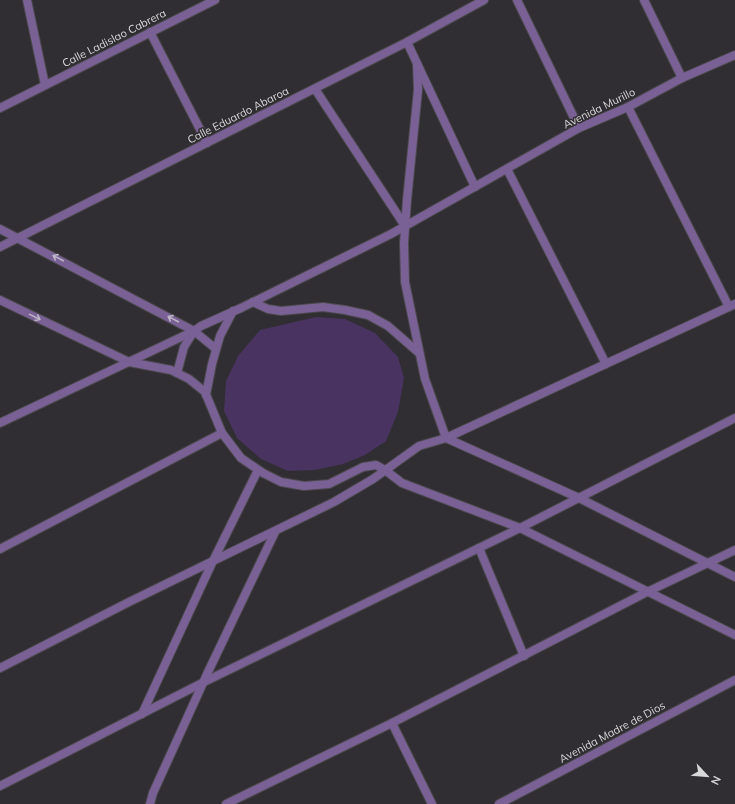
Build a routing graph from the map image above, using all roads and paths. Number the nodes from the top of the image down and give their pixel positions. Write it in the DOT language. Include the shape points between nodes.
graph roads {
  1 [pos="27,0"];
  2 [pos="215,0"];
  3 [pos="484,0"];
  4 [pos="516,0"];
  5 [pos="644,0"];
  6 [pos="150,32"];
  7 [pos="407,42"];
  8 [pos="735,56"];
  9 [pos="418,64"];
  10 [pos="682,78"];
  11 [pos="45,85"];
  12 [pos="315,89"];
  13 [pos="628,107"];
  14 [pos="0,108"];
  15 [pos="579,128"];
  16 [pos="207,143"];
  17 [pos="507,169"];
  18 [pos="475,187"];
  19 [pos="405,226"];
  20 [pos="0,228"];
  21 [pos="19,238"];
  22 [pos="0,247"];
  23 [pos="0,300"];
  24 [pos="253,302"];
  25 [pos="732,306"];
  26 [pos="233,311"];
  27 [pos="194,331"];
  28 [pos="216,349"];
  29 [pos="419,353"];
  30 [pos="129,362"];
  31 [pos="606,364"];
  32 [pos="177,374"];
  33 [pos="206,395"];
  34 [pos="735,418"];
  35 [pos="0,423"];
  36 [pos="222,433"];
  37 [pos="446,438"];
  38 [pos="258,470"];
  39 [pos="385,470"];
  40 [pos="579,498"];
  41 [pos="520,528"];
  42 [pos="275,532"];
  43 [pos="479,548"];
  44 [pos="0,549"];
  45 [pos="735,550"];
  46 [pos="212,563"];
  47 [pos="708,564"];
  48 [pos="735,577"];
  49 [pos="647,592"];
  50 [pos="735,635"];
  51 [pos="524,656"];
  52 [pos="0,668"];
  53 [pos="735,680"];
  54 [pos="203,683"];
  55 [pos="142,714"];
  56 [pos="392,723"];
  57 [pos="0,786"];
  58 [pos="150,804"];
  59 [pos="226,804"];
  60 [pos="432,804"];
  61 [pos="499,804"];
  1 -- 11 [label="street"];
  2 -- 6 [label="street, Calle Ladislao Cabrera"];
  3 -- 7 [label="street, Calle Eduardo Abaroa"];
  4 -- 15 [label="street"];
  5 -- 10 [label="street"];
  6 -- 11 [label="street, Calle Ladislao Cabrera"];
  6 -- 16 [label="street"];
  7 -- 9 [label="street"];
  7 -- 12 [label="street, Calle Eduardo Abaroa"];
  8 -- 10 [label="street, Avenida Murillo"];
  9 -- 18 [label="street"];
  9 -- 19 [label="street" via="418,90"];
  10 -- 13 [label="street, Avenida Murillo"];
  11 -- 14 [label="street, Calle Ladislao Cabrera"];
  12 -- 16 [label="street, Calle Eduardo Abaroa"];
  12 -- 19 [label="street"];
  13 -- 15 [label="street, Avenida Murillo"];
  13 -- 25 [label="street"];
  15 -- 17 [label="street, Avenida Murillo"];
  16 -- 21 [label="street, Calle Eduardo Abaroa"];
  17 -- 18 [label="street, Avenida Murillo"];
  17 -- 31 [label="street"];
  18 -- 19 [label="street, Avenida Murillo"];
  19 -- 24 [label="street, Avenida Murillo"];
  19 -- 29 [label="street" via="405,282"];
  20 -- 21 [label="street"];
  21 -- 22 [label="street, Calle Eduardo Abaroa"];
  27 -- 21 [label="street, one-way"];
  23 -- 30 [label="street, one-way"];
  24 -- 26 [label="street, Avenida Murillo"];
  24 -- 29 [label="street" via="268,309 281,311 323,307 368,315 388,326"];
  25 -- 31 [label="street"];
  26 -- 27 [label="street, Avenida Murillo"];
  26 -- 28 [label="street"];
  27 -- 28 [label="street"];
  27 -- 30 [label="street, Avenida Murillo"];
  27 -- 32 [label="street" via="184,347"];
  28 -- 33 [label="street"];
  29 -- 37 [label="street" via="425,379"];
  30 -- 32 [label="street" via="171,370"];
  30 -- 35 [label="street, Avenida Murillo"];
  31 -- 37 [label="street"];
  32 -- 33 [label="street" via="188,379"];
  33 -- 36 [label="street"];
  34 -- 40 [label="street"];
  36 -- 38 [label="street" via="241,458"];
  36 -- 44 [label="street"];
  37 -- 39 [label="street" via="419,446"];
  37 -- 40 [label="street"];
  38 -- 39 [label="street" via="281,482 304,486 329,484 363,467 376,465"];
  38 -- 46 [label="street"];
  39 -- 41 [label="street" via="402,483"];
  39 -- 42 [label="street" via="363,486"];
  40 -- 41 [label="street"];
  40 -- 47 [label="street"];
  41 -- 43 [label="street"];
  41 -- 49 [label="street"];
  42 -- 46 [label="street"];
  42 -- 54 [label="street"];
  43 -- 51 [label="street"];
  43 -- 54 [label="street"];
  45 -- 47 [label="street"];
  46 -- 52 [label="street"];
  46 -- 55 [label="street"];
  47 -- 48 [label="street"];
  47 -- 49 [label="street"];
  49 -- 50 [label="street"];
  49 -- 51 [label="street"];
  51 -- 56 [label="street"];
  53 -- 61 [label="street, Avenida Madre de Dios"];
  54 -- 55 [label="street"];
  54 -- 58 [label="street"];
  55 -- 57 [label="street"];
  56 -- 59 [label="street"];
  56 -- 60 [label="street"];
}
